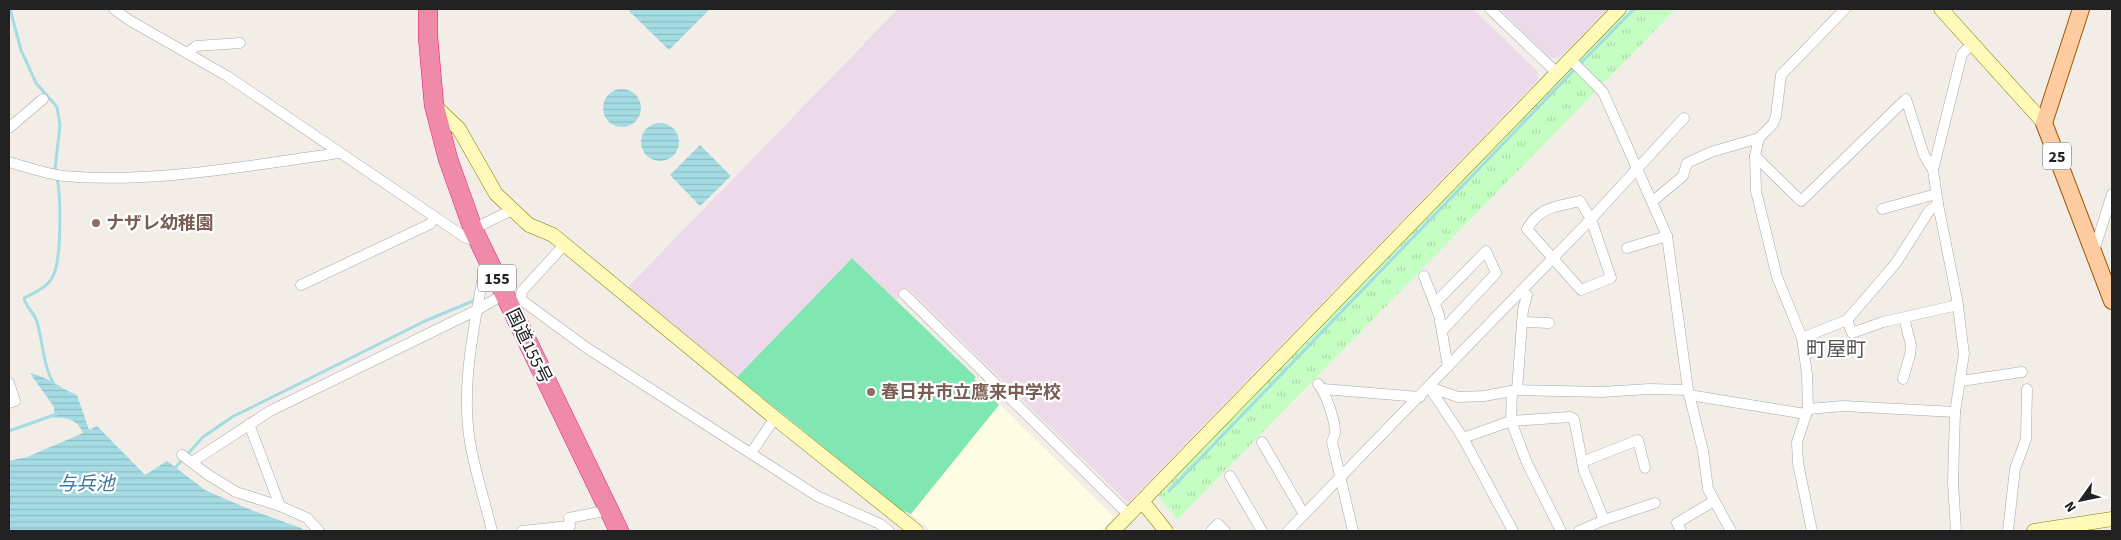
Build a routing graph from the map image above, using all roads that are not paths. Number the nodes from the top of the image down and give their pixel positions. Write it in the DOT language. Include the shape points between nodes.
graph roads {
  1 [pos="114,9"];
  2 [pos="428,9"];
  3 [pos="1490,9"];
  4 [pos="1619,9"];
  5 [pos="1845,9"];
  6 [pos="1941,9"];
  7 [pos="2081,9"];
  8 [pos="240,43"];
  9 [pos="1973,43"];
  10 [pos="188,53"];
  11 [pos="1570,59"];
  12 [pos="1557,73"];
  13 [pos="43,99"];
  14 [pos="434,105"];
  15 [pos="1684,118"];
  16 [pos="2044,122"];
  17 [pos="9,128"];
  18 [pos="1759,138"];
  19 [pos="340,153"];
  20 [pos="1755,156"];
  21 [pos="9,162"];
  22 [pos="1638,170"];
  23 [pos="1933,170"];
  24 [pos="1937,199"];
  25 [pos="2112,199"];
  26 [pos="1653,201"];
  27 [pos="1882,208"];
  28 [pos="512,210"];
  29 [pos="435,217"];
  30 [pos="1591,219"];
  31 [pos="476,235"];
  32 [pos="1667,236"];
  33 [pos="565,244"];
  34 [pos="1627,248"];
  35 [pos="2094,251"];
  36 [pos="1553,257"];
  37 [pos="494,274"];
  38 [pos="1424,276"];
  39 [pos="301,285"];
  40 [pos="1520,292"];
  41 [pos="904,294"];
  42 [pos="511,299"];
  43 [pos="2112,301"];
  44 [pos="1434,302"];
  45 [pos="1958,305"];
  46 [pos="477,310"];
  47 [pos="1904,318"];
  48 [pos="1847,320"];
  49 [pos="1522,322"];
  50 [pos="1549,323"];
  51 [pos="1442,331"];
  52 [pos="1802,338"];
  53 [pos="1448,367"];
  54 [pos="2022,372"];
  55 [pos="1902,379"];
  56 [pos="1961,380"];
  57 [pos="9,383"];
  58 [pos="1429,387"];
  59 [pos="2027,389"];
  60 [pos="1515,390"];
  61 [pos="1689,392"];
  62 [pos="1420,396"];
  63 [pos="9,403"];
  64 [pos="1807,411"];
  65 [pos="1955,412"];
  66 [pos="775,418"];
  67 [pos="1511,421"];
  68 [pos="249,424"];
  69 [pos="1463,438"];
  70 [pos="1262,442"];
  71 [pos="751,453"];
  72 [pos="182,455"];
  73 [pos="192,462"];
  74 [pos="1582,462"];
  75 [pos="1645,468"];
  76 [pos="1230,476"];
  77 [pos="1341,478"];
  78 [pos="1142,501"];
  79 [pos="1714,501"];
  80 [pos="1655,503"];
  81 [pos="280,506"];
  82 [pos="609,510"];
  83 [pos="1302,511"];
  84 [pos="1129,515"];
  85 [pos="2112,519"];
  86 [pos="1604,520"];
  87 [pos="909,529"];
  88 [pos="319,531"];
  89 [pos="492,531"];
  90 [pos="522,531"];
  91 [pos="618,531"];
  92 [pos="889,531"];
  93 [pos="1113,531"];
  94 [pos="1166,531"];
  95 [pos="1211,531"];
  96 [pos="1225,531"];
  97 [pos="1262,531"];
  98 [pos="1288,531"];
  99 [pos="1353,531"];
  100 [pos="1513,531"];
  101 [pos="1561,531"];
  102 [pos="1579,531"];
  103 [pos="1681,531"];
  104 [pos="1731,531"];
  105 [pos="1812,531"];
  106 [pos="1956,531"];
  107 [pos="2008,531"];
  108 [pos="2034,531"];
  1 -- 10 [label="street"];
  2 -- 14 [label="highway, 国道155号 / 155"];
  3 -- 12 [label="street"];
  4 -- 11 [label="street"];
  5 -- 18 [label="street" via="1781,75 1776,116 1773,124"];
  6 -- 9 [label="street"];
  7 -- 16 [label="main road, 25"];
  8 -- 10 [label="street" via="196,46"];
  9 -- 16 [label="street"];
  9 -- 23 [label="street" via="1962,54"];
  10 -- 19 [label="street" via="228,76"];
  11 -- 12 [label="street"];
  11 -- 22 [label="street" via="1602,92"];
  12 -- 78 [label="street"];
  13 -- 17 [label="street"];
  14 -- 28 [label="street" via="459,129 496,194"];
  14 -- 31 [label="highway, 国道155号 / 155" via="448,159"];
  15 -- 22 [label="street"];
  16 -- 35 [label="main road, 25"];
  18 -- 20 [label="street"];
  18 -- 26 [label="street" via="1686,163 1683,176"];
  19 -- 21 [label="street" via="211,171 140,177 63,176"];
  19 -- 29 [label="street"];
  20 -- 23 [label="street" via="1801,201 1906,99 1924,155"];
  20 -- 52 [label="street" via="1756,191 1777,277"];
  22 -- 26 [label="street"];
  22 -- 30 [label="street"];
  23 -- 24 [label="street"];
  24 -- 27 [label="street"];
  24 -- 45 [label="street"];
  24 -- 48 [label="street" via="1896,263"];
  25 -- 35 [label="street"];
  26 -- 32 [label="street"];
  28 -- 31 [label="street"];
  28 -- 33 [label="street" via="529,225"];
  29 -- 31 [label="street" via="466,238"];
  29 -- 39 [label="street" via="430,224"];
  30 -- 36 [label="street"];
  30 -- 36 [label="street" via="1580,201 1548,208 1535,216 1527,229"];
  30 -- 36 [label="street" via="1611,278 1581,290"];
  31 -- 37 [label="highway, 国道155号 / 155"];
  32 -- 34 [label="street"];
  32 -- 61 [label="street"];
  33 -- 42 [label="street"];
  33 -- 66 [label="street"];
  35 -- 43 [label="main road, 25"];
  36 -- 40 [label="street"];
  37 -- 42 [label="highway, 国道155号 / 155"];
  37 -- 46 [label="street" via="482,281"];
  38 -- 44 [label="street"];
  40 -- 49 [label="street" via="1527,295"];
  40 -- 53 [label="street"];
  41 -- 84 [label="street"];
  42 -- 46 [label="street"];
  42 -- 71 [label="street"];
  42 -- 82 [label="highway, 国道155号 / 155"];
  44 -- 51 [label="street"];
  44 -- 51 [label="street" via="1486,251 1496,273"];
  45 -- 47 [label="street"];
  45 -- 56 [label="street" via="1964,354"];
  46 -- 68 [label="street"];
  46 -- 89 [label="street" via="467,394 470,441"];
  47 -- 48 [label="street" via="1852,333"];
  47 -- 55 [label="street" via="1910,355"];
  48 -- 52 [label="street"];
  49 -- 50 [label="street"];
  49 -- 60 [label="street"];
  51 -- 53 [label="street"];
  52 -- 64 [label="street" via="1807,374"];
  53 -- 58 [label="street"];
  54 -- 56 [label="street"];
  56 -- 65 [label="street"];
  57 -- 63 [label="street" via="15,401"];
  58 -- 60 [label="street" via="1458,397"];
  58 -- 62 [label="street"];
  58 -- 69 [label="street"];
  59 -- 107 [label="street" via="2026,439 2015,469"];
  60 -- 61 [label="street" via="1602,392 1649,389"];
  60 -- 67 [label="street"];
  61 -- 64 [label="street"];
  61 -- 79 [label="street" via="1704,451 1708,489"];
  62 -- 77 [label="street"];
  62 -- 77 [label="street" via="1321,387 1336,432 1332,442"];
  64 -- 65 [label="street" via="1843,406"];
  64 -- 105 [label="street" via="1797,442 1798,463"];
  65 -- 106 [label="street" via="1953,482"];
  66 -- 71 [label="street"];
  66 -- 87 [label="street"];
  67 -- 69 [label="street"];
  67 -- 74 [label="street" via="1574,419"];
  67 -- 101 [label="street" via="1526,462"];
  68 -- 73 [label="street"];
  68 -- 81 [label="street"];
  69 -- 100 [label="street"];
  70 -- 83 [label="street"];
  71 -- 92 [label="street" via="817,496"];
  72 -- 73 [label="street"];
  73 -- 81 [label="street" via="236,492"];
  74 -- 75 [label="street" via="1638,440"];
  74 -- 86 [label="street"];
  76 -- 97 [label="street"];
  77 -- 98 [label="street"];
  77 -- 99 [label="street"];
  78 -- 84 [label="street"];
  78 -- 94 [label="street"];
  79 -- 103 [label="street" via="1677,523"];
  79 -- 104 [label="street"];
  80 -- 86 [label="street"];
  81 -- 88 [label="street" via="307,518"];
  82 -- 90 [label="street" via="569,518 570,526"];
  82 -- 91 [label="highway, 国道155号 / 155"];
  84 -- 93 [label="street"];
  85 -- 108 [label="street"];
  86 -- 102 [label="street"];
  95 -- 96 [label="street" via="1218,524"];
}
